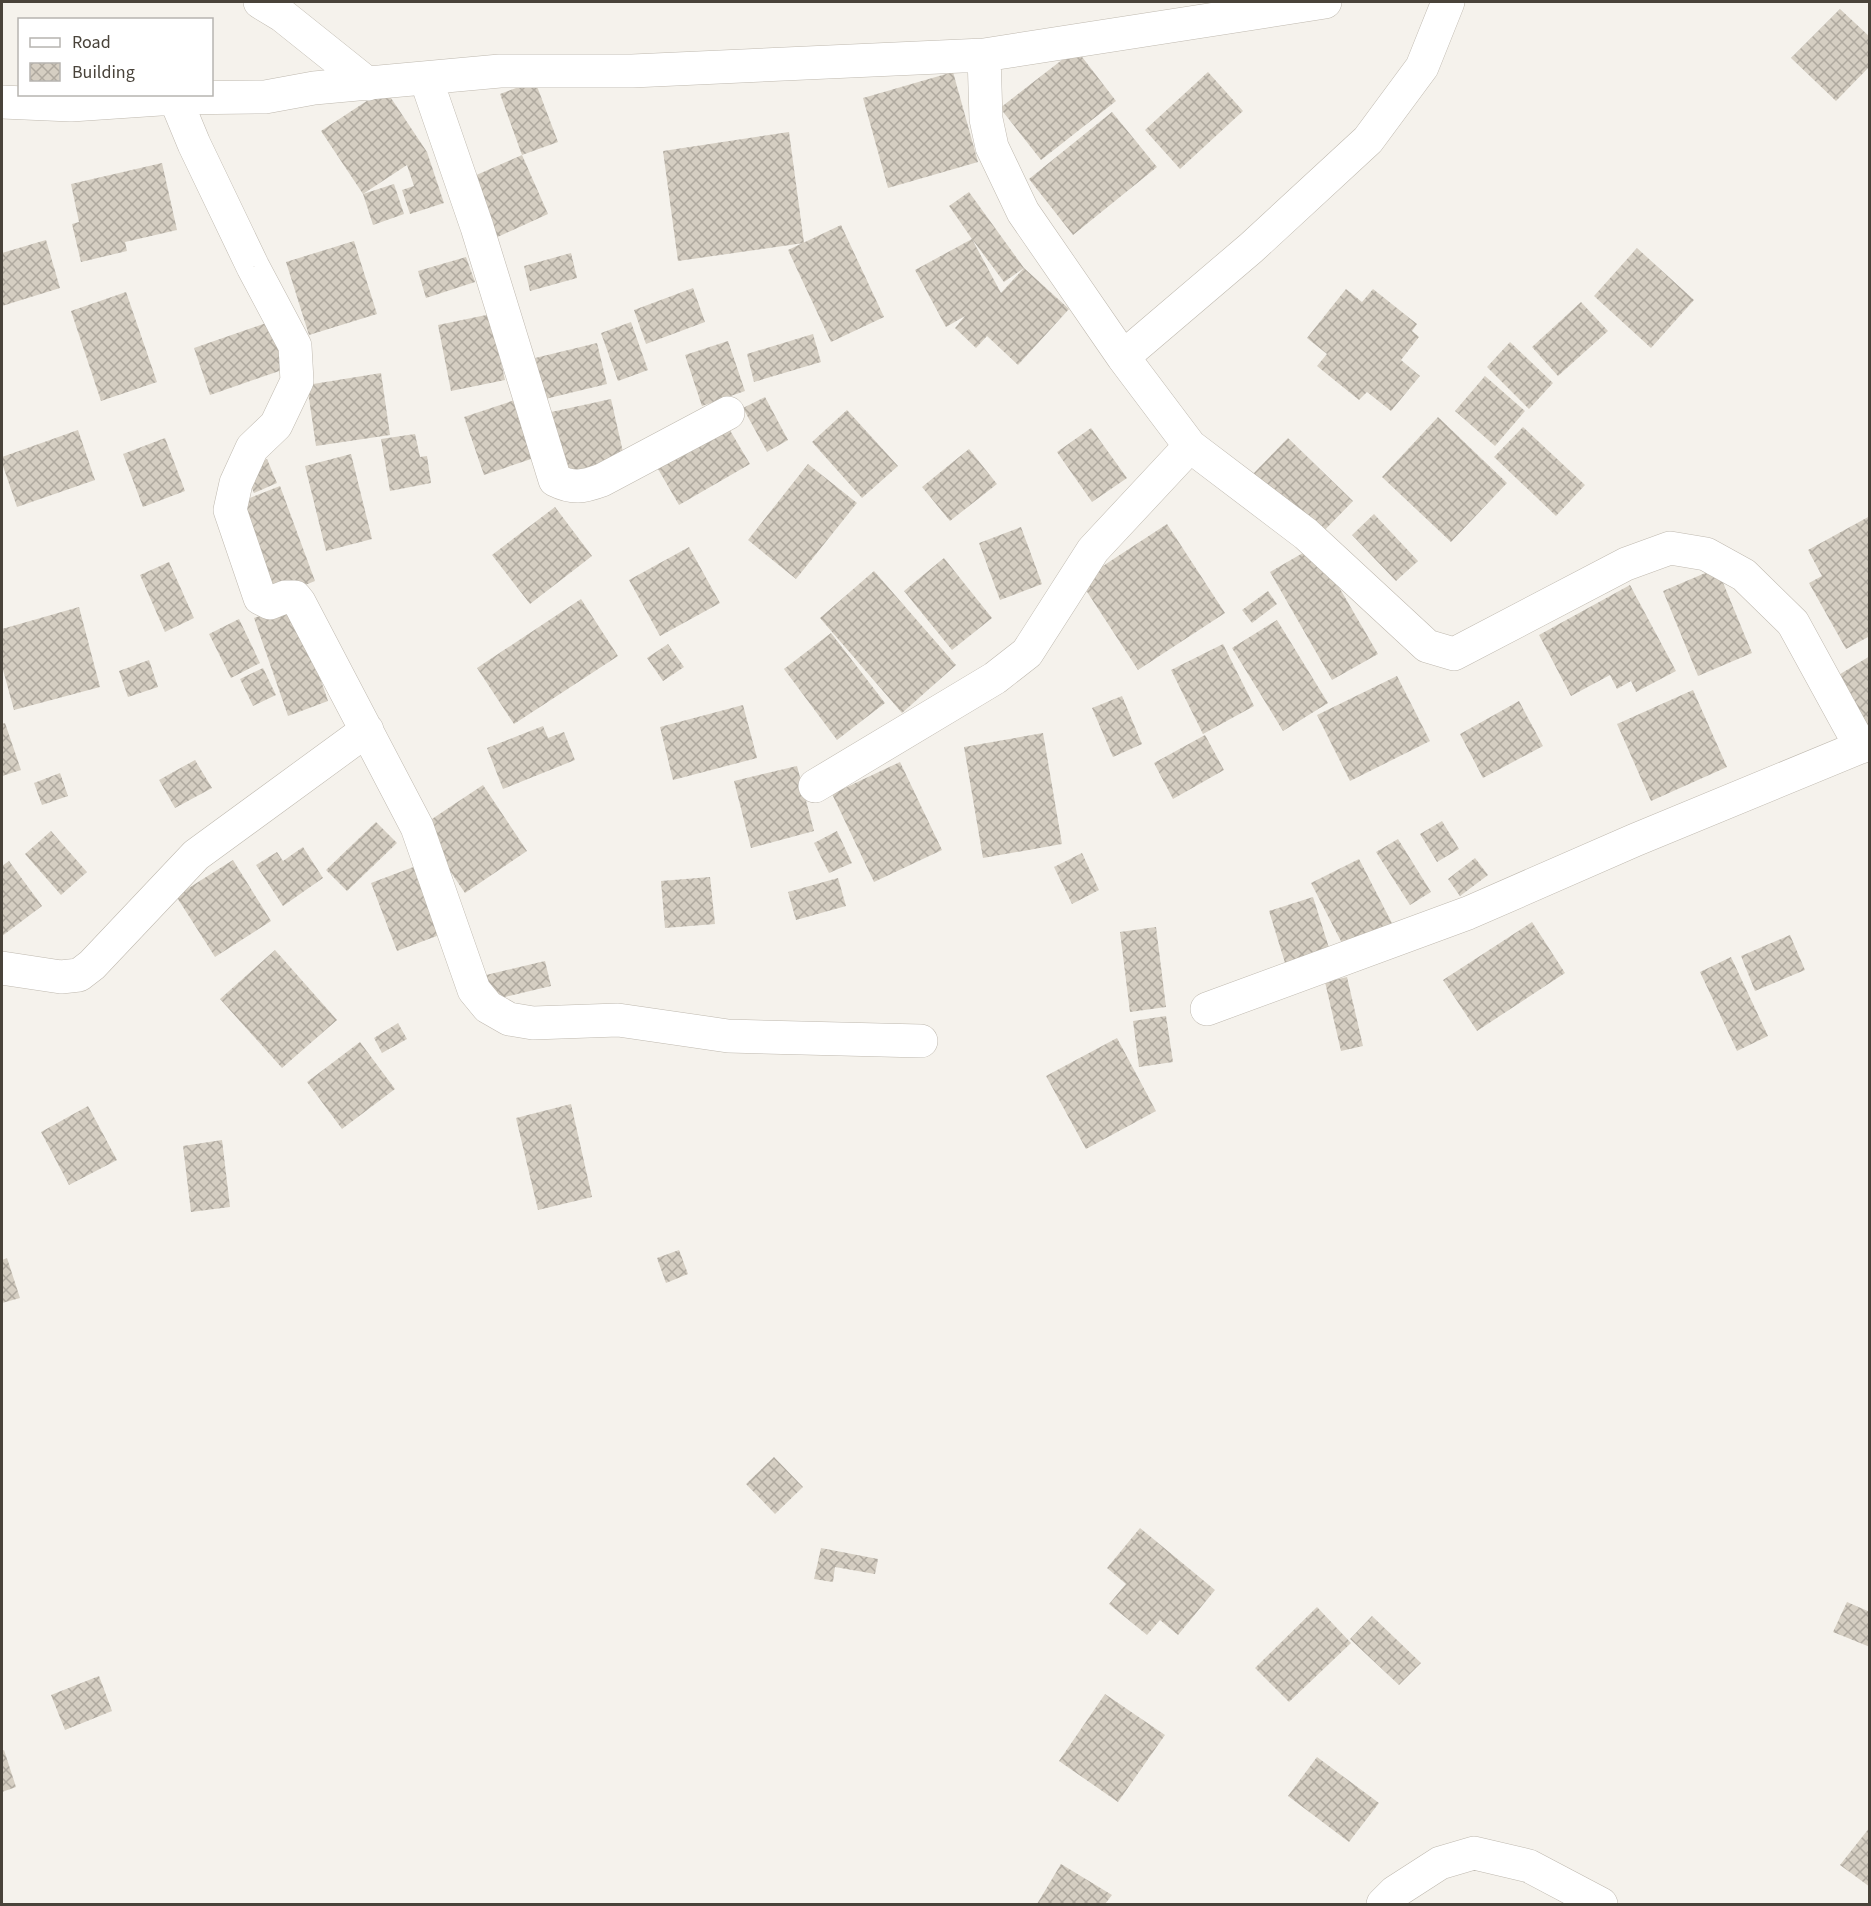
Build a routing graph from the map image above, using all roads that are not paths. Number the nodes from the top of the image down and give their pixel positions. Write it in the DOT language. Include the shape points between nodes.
graph roads {
  1 [pos="260,2"];
  2 [pos="1325,2"];
  3 [pos="1448,2"];
  4 [pos="984,55"];
  5 [pos="426,79"];
  6 [pos="368,84"];
  7 [pos="175,98"];
  8 [pos="2,102"];
  9 [pos="1123,357"];
  10 [pos="728,413"];
  11 [pos="1190,446"];
  12 [pos="367,730"];
  13 [pos="1865,745"];
  14 [pos="815,786"];
  15 [pos="2,968"];
  16 [pos="1207,1009"];
  17 [pos="921,1041"];
  18 [pos="1383,1905"];
  19 [pos="1601,1905"];
  1 -- 6 [label="street" via="283,15"];
  2 -- 4 [label="street"];
  3 -- 9 [label="street" via="1422,66 1368,140 1251,248"];
  4 -- 5 [label="street" via="632,71 500,71"];
  4 -- 9 [label="street" via="986,119 998,158 1023,212"];
  5 -- 6 [label="street"];
  5 -- 10 [label="street" via="477,227 555,480 569,487 602,480"];
  6 -- 7 [label="street" via="265,96"];
  7 -- 8 [label="street" via="71,105"];
  7 -- 12 [label="street" via="295,346 297,381 276,425 252,448 236,483 230,510 260,598 270,603 295,597"];
  9 -- 11 [label="street"];
  11 -- 13 [label="street" via="1305,534 1427,646 1454,654 1626,564 1670,548 1706,554 1744,575 1793,623"];
  11 -- 14 [label="street" via="1093,550 1027,653 995,678"];
  12 -- 15 [label="street" via="196,855 79,975 61,977"];
  12 -- 17 [label="street" via="417,827 474,990 488,1007 509,1019 533,1023 618,1020 728,1036"];
  13 -- 16 [label="street" via="1468,913"];
  18 -- 19 [label="street" via="1395,1892 1440,1863 1474,1853 1529,1866"];
}
